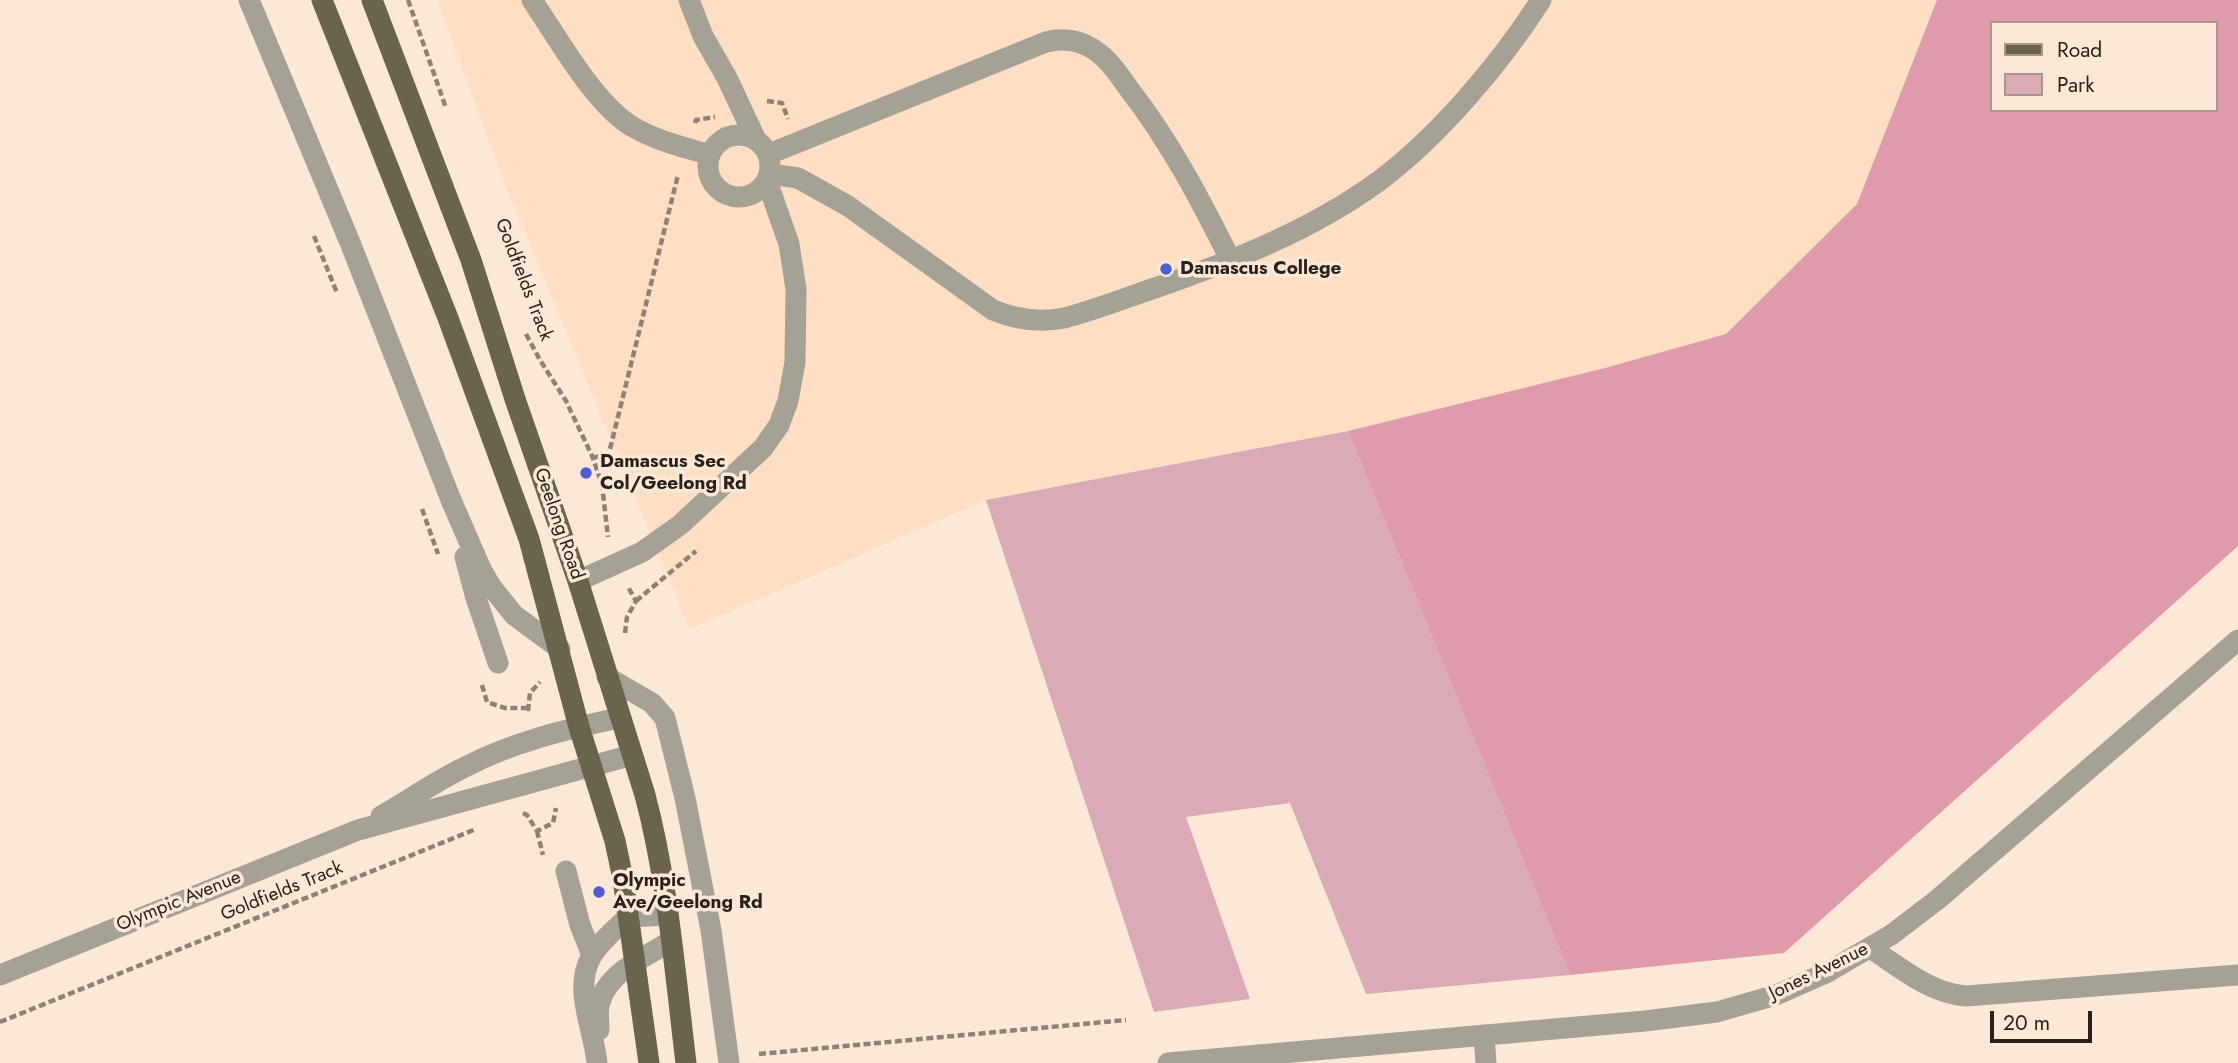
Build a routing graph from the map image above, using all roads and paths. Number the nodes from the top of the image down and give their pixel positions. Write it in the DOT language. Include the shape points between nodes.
graph roads {
  1 [pos="249,0"];
  2 [pos="322,0"];
  3 [pos="372,0"];
  4 [pos="408,0"];
  5 [pos="532,0"];
  6 [pos="688,0"];
  7 [pos="1541,0"];
  8 [pos="741,110"];
  9 [pos="450,118"];
  10 [pos="796,145"];
  11 [pos="688,149"];
  12 [pos="710,155"];
  13 [pos="765,162"];
  14 [pos="310,225"];
  15 [pos="1231,261"];
  16 [pos="340,301"];
  17 [pos="526,332"];
  18 [pos="593,458"];
  19 [pos="418,499"];
  20 [pos="451,500"];
  21 [pos="698,549"];
  22 [pos="616,565"];
  23 [pos="442,566"];
  24 [pos="578,581"];
  25 [pos="636,601"];
  26 [pos="625,638"];
  27 [pos="2238,640"];
  28 [pos="560,649"];
  29 [pos="499,663"];
  30 [pos="607,677"];
  31 [pos="479,678"];
  32 [pos="543,679"];
  33 [pos="527,708"];
  34 [pos="530,718"];
  35 [pos="619,718"];
  36 [pos="579,727"];
  37 [pos="632,755"];
  38 [pos="591,767"];
  39 [pos="556,808"];
  40 [pos="515,814"];
  41 [pos="480,827"];
  42 [pos="358,830"];
  43 [pos="566,871"];
  44 [pos="668,915"];
  45 [pos="628,917"];
  46 [pos="671,941"];
  47 [pos="1870,948"];
  48 [pos="592,955"];
  49 [pos="634,963"];
  50 [pos="0,974"];
  51 [pos="2238,975"];
  52 [pos="1126,1020"];
  53 [pos="0,1022"];
  54 [pos="1484,1035"];
  55 [pos="759,1054"];
  56 [pos="596,1058"];
  57 [pos="649,1063"];
  58 [pos="686,1063"];
  59 [pos="729,1063"];
  60 [pos="1168,1063"];
  61 [pos="1486,1063"];
  1 -- 20 [label="street"];
  2 -- 28 [label="main road, Geelong Road" via="493,437 529,539"];
  3 -- 24 [label="main road, Geelong Road" via="471,260"];
  4 -- 9 [label="path"];
  5 -- 11 [label="street" via="612,111 642,131"];
  6 -- 8 [label="street"];
  7 -- 15 [label="street" via="1487,72 1416,150 1344,204"];
  8 -- 10 [label="path" via="769,100 782,103"];
  8 -- 11 [label="path" via="696,120"];
  8 -- 13 [label="street"];
  10 -- 13 [label="street"];
  10 -- 15 [label="street" via="1046,42 1076,41 1097,51 1159,129"];
  11 -- 12 [label="street"];
  11 -- 18 [label="path" via="608,453"];
  12 -- 13 [label="street" via="719,142 741,135"];
  12 -- 13 [label="street" via="712,179 732,196 751,195"];
  13 -- 15 [label="street" via="848,206 978,301 1022,320 1051,321 1081,313"];
  13 -- 22 [label="street" via="796,281 795,362 784,414 763,448 680,525"];
  14 -- 16 [label="path"];
  17 -- 18 [label="path, Goldfields Track"];
  18 -- 22 [label="path, Goldfields Track"];
  19 -- 23 [label="path"];
  20 -- 28 [label="street" via="500,600"];
  20 -- 29 [label="street" via="476,598"];
  21 -- 25 [label="path"];
  22 -- 24 [label="street"];
  22 -- 25 [label="path, Goldfields Track"];
  24 -- 30 [label="main road, Geelong Road"];
  25 -- 26 [label="path" via="626,617"];
  27 -- 47 [label="street, Jones Avenue" via="1929,906"];
  28 -- 36 [label="main road, Geelong Road"];
  30 -- 35 [label="main road, Geelong Road"];
  30 -- 59 [label="street" via="652,703 664,718 708,917"];
  31 -- 33 [label="path" via="487,702"];
  32 -- 33 [label="path" via="530,694"];
  33 -- 34 [label="path"];
  35 -- 36 [label="street, Olympic Avenue"];
  35 -- 37 [label="main road, Geelong Road"];
  36 -- 38 [label="main road, Geelong Road"];
  36 -- 42 [label="street, Olympic Avenue" via="525,742 464,767"];
  37 -- 38 [label="street, Olympic Avenue"];
  37 -- 44 [label="main road, Geelong Road" via="654,830"];
  38 -- 42 [label="street, Olympic Avenue"];
  38 -- 45 [label="main road, Geelong Road" via="615,841"];
  39 -- 40 [label="path" via="553,823 537,831 527,815"];
  41 -- 53 [label="path, Goldfields Track"];
  42 -- 50 [label="street, Olympic Avenue"];
  43 -- 48 [label="street"];
  44 -- 45 [label="street"];
  44 -- 46 [label="main road, Geelong Road"];
  45 -- 48 [label="street"];
  45 -- 49 [label="main road, Geelong Road"];
  46 -- 49 [label="street"];
  46 -- 58 [label="main road, Geelong Road"];
  47 -- 51 [label="street" via="1919,980 1966,996"];
  47 -- 54 [label="street, Jones Avenue" via="1804,984 1717,1012"];
  48 -- 56 [label="street" via="584,982"];
  49 -- 56 [label="street" via="616,977 600,1002"];
  49 -- 57 [label="main road, Geelong Road"];
  52 -- 55 [label="path"];
  54 -- 60 [label="street, Jones Avenue"];
  54 -- 61 [label="street"];
}
